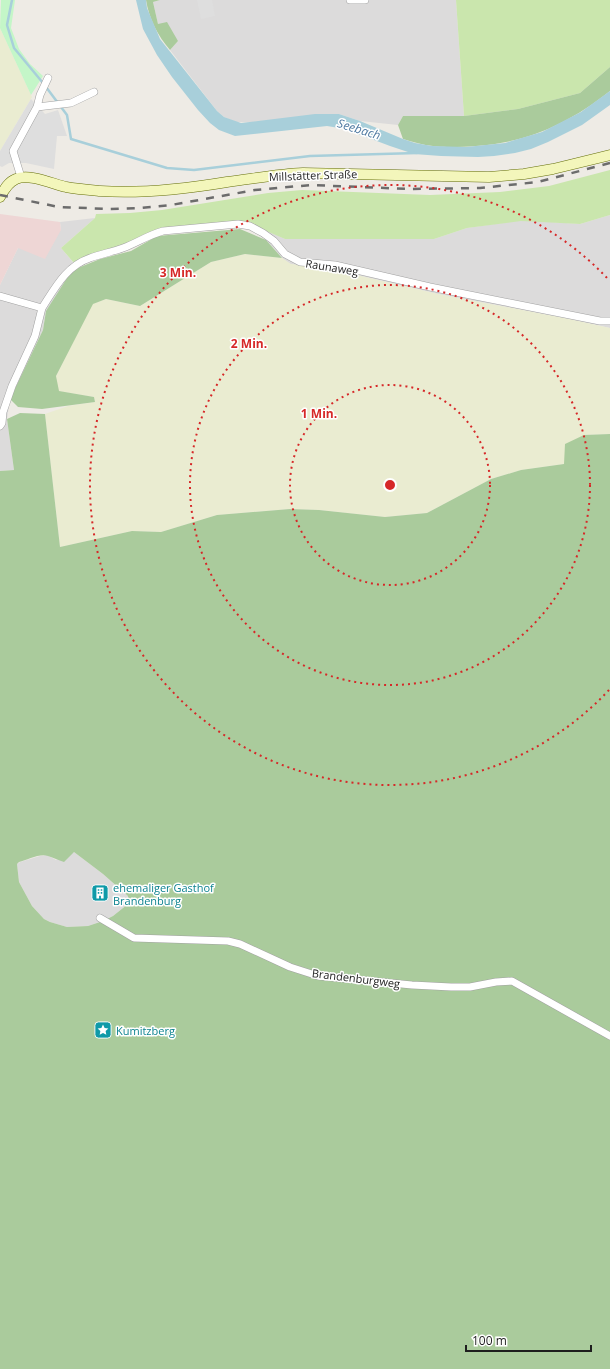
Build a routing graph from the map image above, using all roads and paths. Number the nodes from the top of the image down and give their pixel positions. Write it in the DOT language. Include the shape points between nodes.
graph roads {
  1 [pos="350,0"];
  2 [pos="365,0"];
  3 [pos="48,78"];
  4 [pos="94,92"];
  5 [pos="37,107"];
  6 [pos="610,155"];
  7 [pos="21,178"];
  8 [pos="0,197"];
  9 [pos="0,296"];
  10 [pos="42,308"];
  11 [pos="610,321"];
  12 [pos="0,426"];
  13 [pos="100,918"];
  14 [pos="610,1036"];
  1 -- 2 [label="street"];
  3 -- 5 [label="street"];
  4 -- 5 [label="street" via="71,103"];
  5 -- 7 [label="street" via="13,151"];
  6 -- 7 [label="street, Millstätter Straße" via="553,169 489,177 296,173 197,186 131,191 67,187 39,179"];
  7 -- 8 [label="street" via="15,179 5,188"];
  9 -- 10 [label="street"];
  10 -- 11 [label="street, Raunaweg" via="66,272 77,263 122,248 153,234 238,224 263,232 285,254 300,262 335,265 472,295"];
  10 -- 12 [label="street, Raunaweg" via="35,336 12,386"];
  13 -- 14 [label="street, Brandenburgweg" via="134,938 228,941 240,944 290,967 318,976 451,987 512,981"];
}
